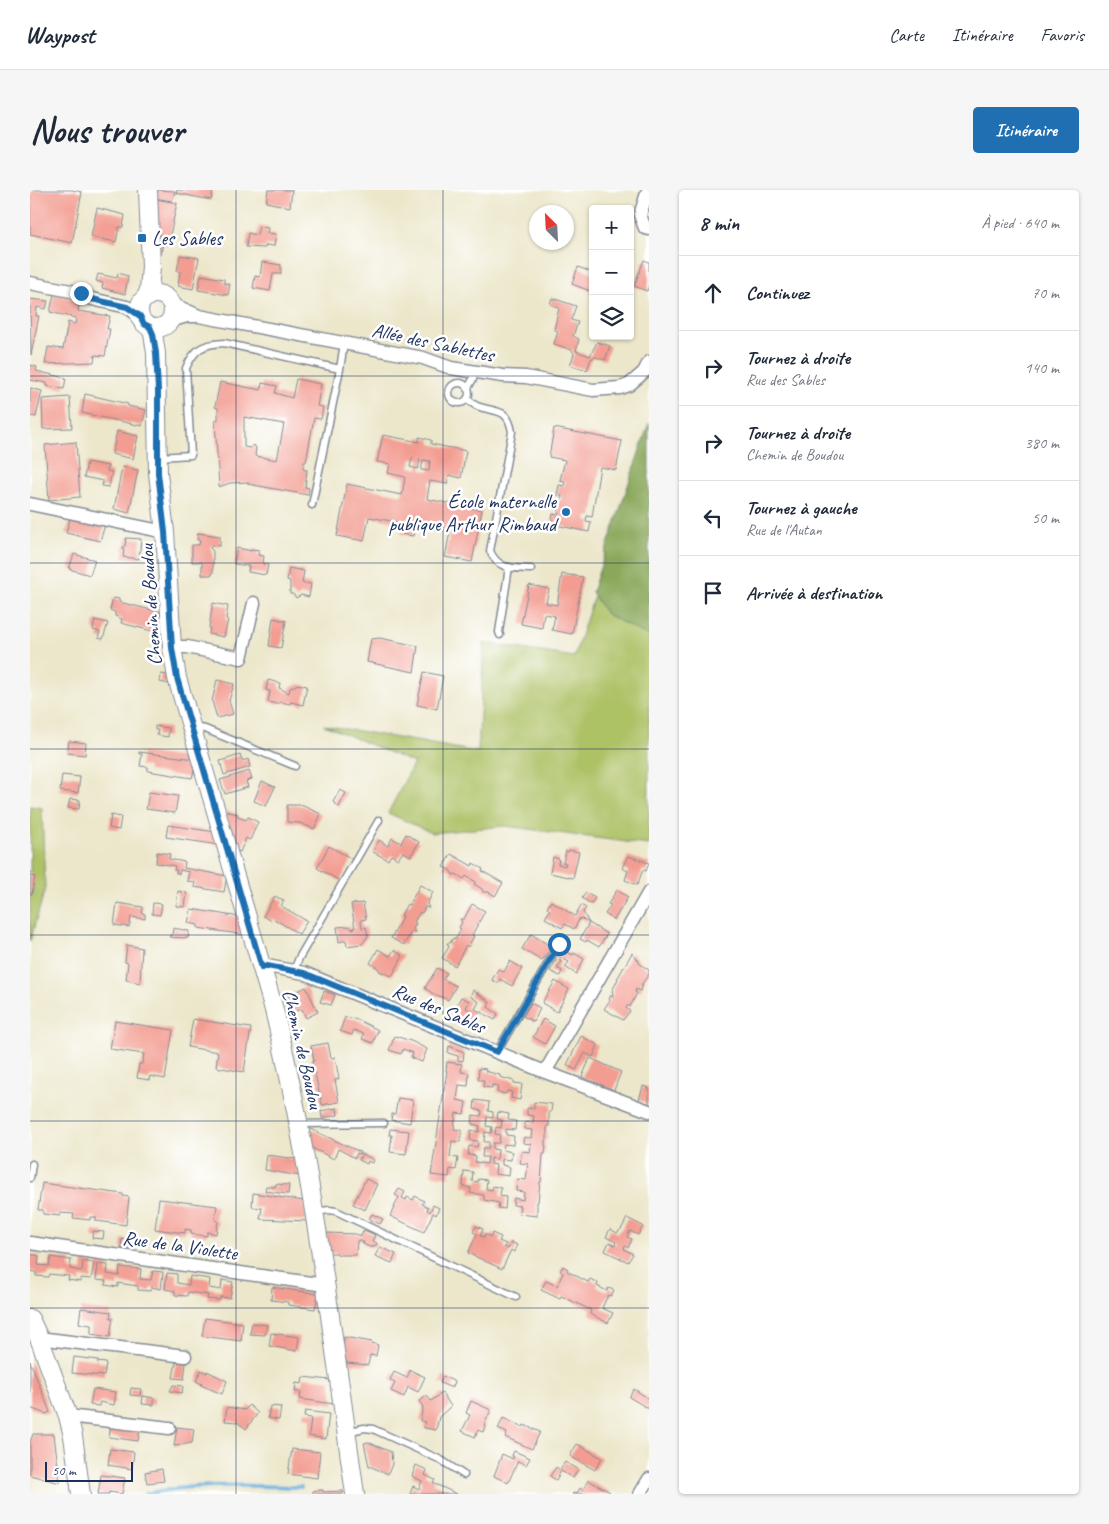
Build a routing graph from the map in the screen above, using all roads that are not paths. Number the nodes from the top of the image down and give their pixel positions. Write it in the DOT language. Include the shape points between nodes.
graph roads {
  1 [pos="148,190"];
  2 [pos="648,190"];
  3 [pos="649,229"];
  4 [pos="151,267"];
  5 [pos="30,283"];
  6 [pos="168,300"];
  7 [pos="148,314"];
  8 [pos="199,316"];
  9 [pos="344,342"];
  10 [pos="649,362"];
  11 [pos="451,368"];
  12 [pos="340,369"];
  13 [pos="474,372"];
  14 [pos="453,384"];
  15 [pos="468,388"];
  16 [pos="467,399"];
  17 [pos="163,456"];
  18 [pos="30,504"];
  19 [pos="312,505"];
  20 [pos="165,532"];
  21 [pos="509,567"];
  22 [pos="531,569"];
  23 [pos="254,603"];
  24 [pos="500,635"];
  25 [pos="172,648"];
  26 [pos="191,728"];
  27 [pos="295,766"];
  28 [pos="379,820"];
  29 [pos="649,892"];
  30 [pos="559,944"];
  31 [pos="262,968"];
  32 [pos="294,970"];
  33 [pos="497,1052"];
  34 [pos="545,1072"];
  35 [pos="649,1111"];
  36 [pos="384,1123"];
  37 [pos="298,1124"];
  38 [pos="32,1164"];
  39 [pos="30,1178"];
  40 [pos="313,1213"];
  41 [pos="30,1243"];
  42 [pos="325,1285"];
  43 [pos="516,1297"];
  44 [pos="30,1319"];
  45 [pos="39,1338"];
  46 [pos="186,1356"];
  47 [pos="68,1416"];
  48 [pos="168,1428"];
  49 [pos="346,1432"];
  50 [pos="464,1475"];
  51 [pos="649,1479"];
  52 [pos="81,1494"];
  53 [pos="355,1494"];
  54 [pos="640,1494"];
  1 -- 4 [label="street, Chemin de Boudou"];
  2 -- 3 [label="street" via="640,215 645,228"];
  4 -- 6 [label="street, Chemin de Boudou"];
  4 -- 7 [label="street, Chemin de Boudou"];
  5 -- 7 [label="street" via="81,293"];
  6 -- 7 [label="street" via="158,295"];
  6 -- 7 [label="street" via="172,312"];
  6 -- 8 [label="street, Allée des Sablettes"];
  7 -- 8 [label="street, Allée des Sablettes"];
  7 -- 17 [label="street, Chemin de Boudou" via="162,340"];
  8 -- 9 [label="street, Allée des Sablettes"];
  9 -- 11 [label="street, Allée des Sablettes" via="423,358"];
  9 -- 12 [label="lane"];
  10 -- 13 [label="street, Allée des Sablettes" via="644,372 628,385 606,390"];
  11 -- 13 [label="street, Allée des Sablettes"];
  11 -- 14 [label="lane"];
  12 -- 17 [label="lane" via="224,343 200,348 186,368 191,455"];
  12 -- 19 [label="lane"];
  13 -- 15 [label="lane"];
  14 -- 15 [label="lane" via="461,383"];
  14 -- 16 [label="lane" via="450,398 456,403"];
  15 -- 16 [label="lane"];
  16 -- 21 [label="lane" via="476,406 498,410 510,424 512,432 490,551 494,561"];
  17 -- 20 [label="street, Chemin de Boudou"];
  18 -- 20 [label="street"];
  20 -- 25 [label="street, Chemin de Boudou"];
  21 -- 22 [label="lane"];
  21 -- 24 [label="lane"];
  23 -- 25 [label="street" via="241,658 186,646"];
  25 -- 26 [label="street, Chemin de Boudou"];
  26 -- 27 [label="lane" via="206,728"];
  26 -- 31 [label="street, Chemin de Boudou"];
  28 -- 32 [label="lane"];
  29 -- 34 [label="street"];
  30 -- 33 [label="lane"];
  31 -- 32 [label="street, Rue des Sables"];
  31 -- 37 [label="street, Chemin de Boudou" via="286,1059"];
  32 -- 33 [label="street, Rue des Sables"];
  33 -- 34 [label="street, Rue des Sables"];
  34 -- 35 [label="street, Rue des Sables"];
  36 -- 37 [label="lane"];
  37 -- 40 [label="street, Chemin de Boudou"];
  38 -- 39 [label="lane"];
  40 -- 42 [label="street, Chemin de Boudou"];
  40 -- 43 [label="lane" via="336,1211"];
  41 -- 42 [label="street, Rue de la Violette"];
  42 -- 49 [label="street, Chemin de Boudou"];
  44 -- 45 [label="street"];
  45 -- 46 [label="street"];
  45 -- 47 [label="street"];
  47 -- 48 [label="street"];
  47 -- 52 [label="street"];
  49 -- 50 [label="lane" via="373,1429 442,1460"];
  49 -- 53 [label="street, Chemin de Boudou"];
  51 -- 54 [label="street"];
}
